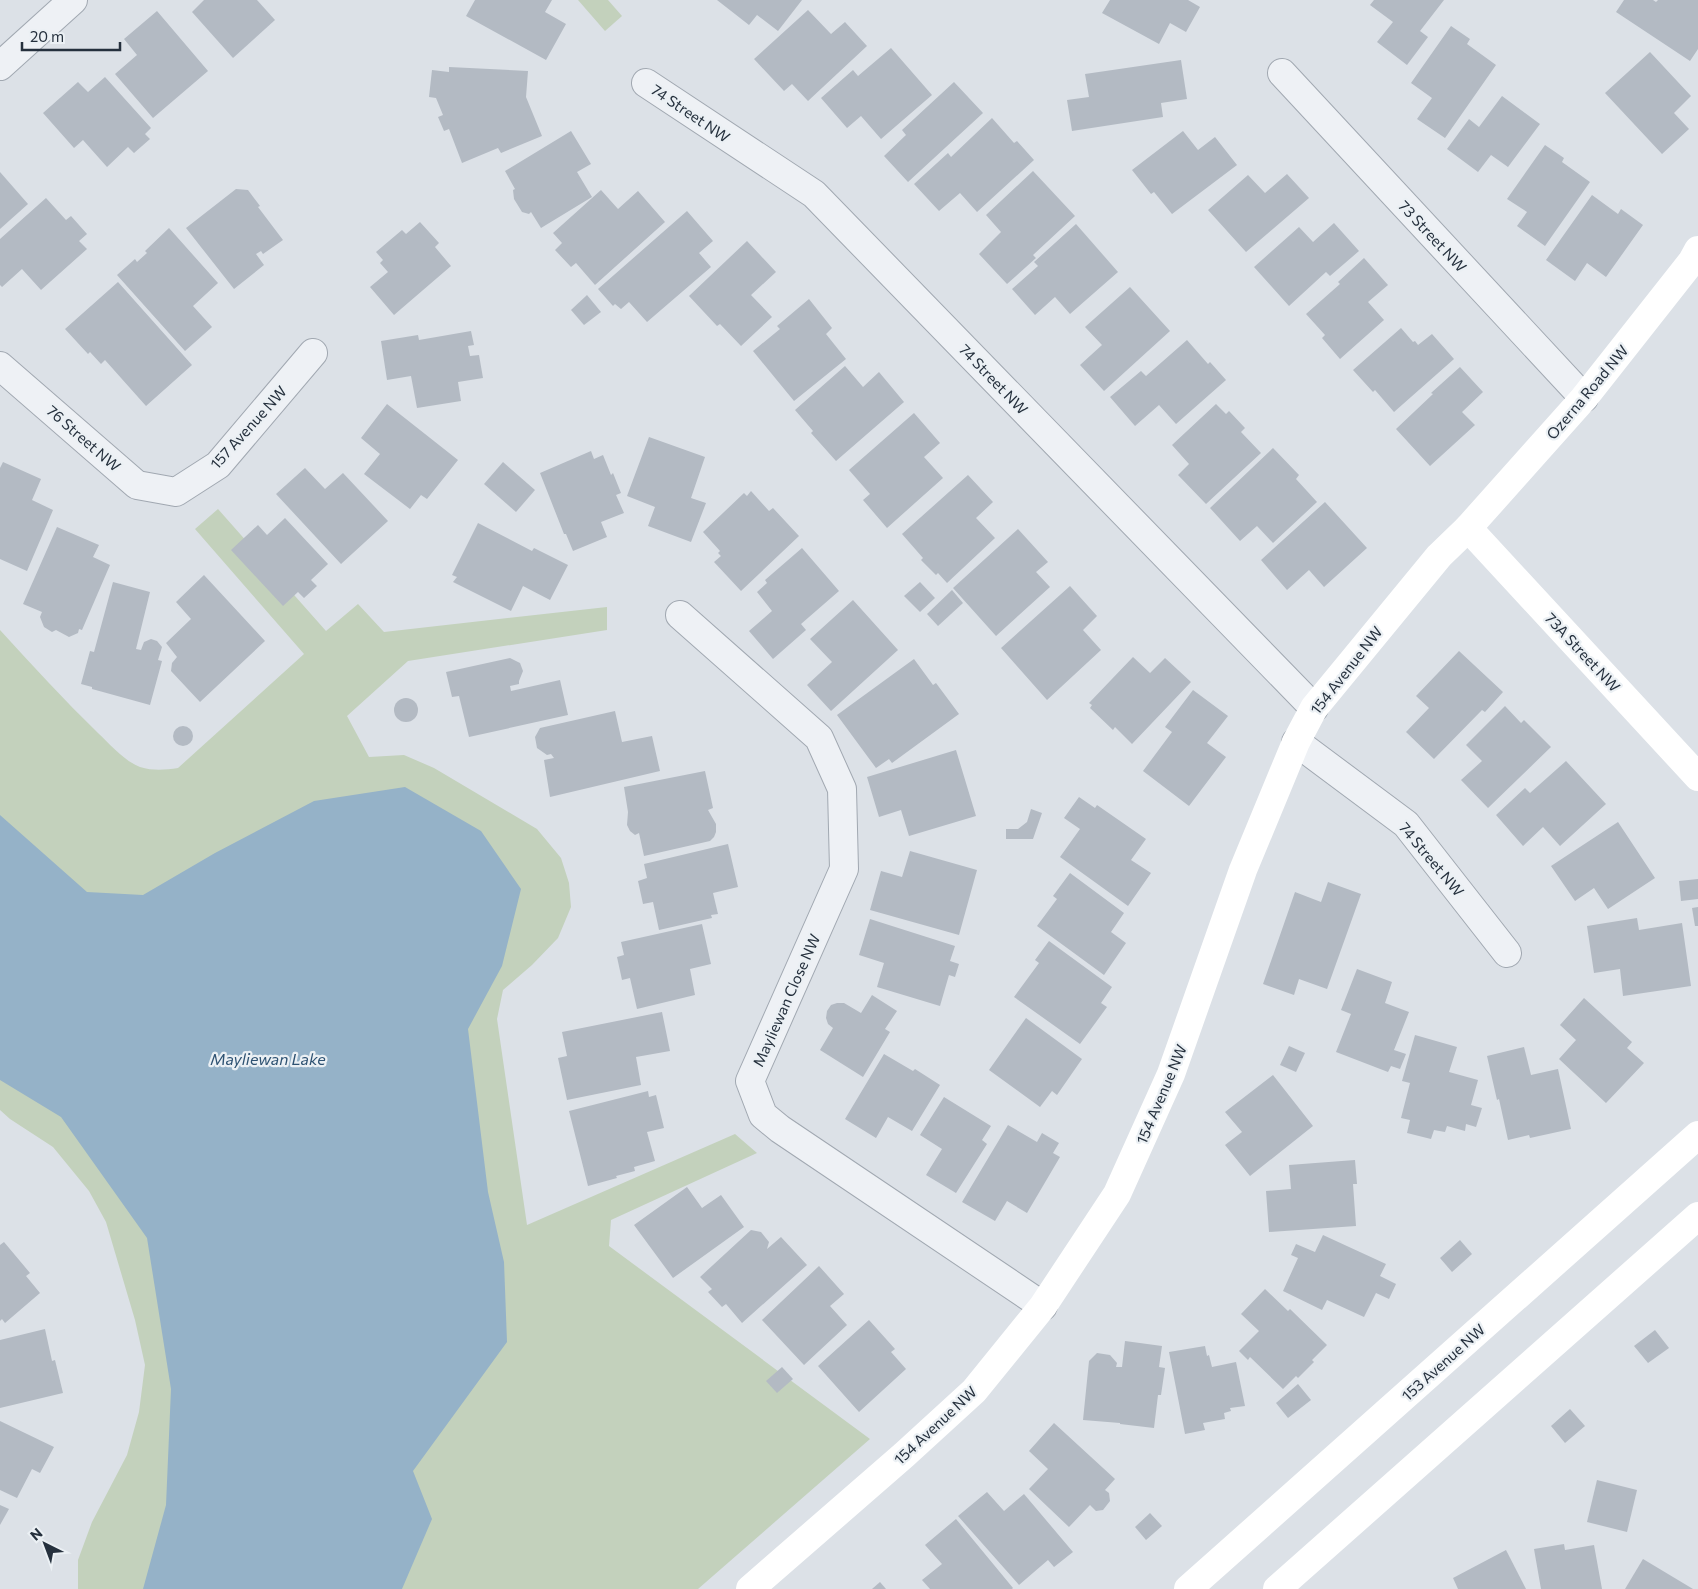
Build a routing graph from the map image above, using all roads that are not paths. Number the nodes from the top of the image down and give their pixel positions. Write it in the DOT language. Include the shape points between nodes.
graph roads {
  1 [pos="72,0"];
  2 [pos="0,66"];
  3 [pos="1282,73"];
  4 [pos="646,83"];
  5 [pos="1698,250"];
  6 [pos="313,353"];
  7 [pos="0,366"];
  8 [pos="1584,398"];
  9 [pos="176,492"];
  10 [pos="1468,528"];
  11 [pos="680,615"];
  12 [pos="1314,708"];
  13 [pos="1296,742"];
  14 [pos="1698,777"];
  15 [pos="1508,953"];
  16 [pos="1698,1135"];
  17 [pos="1698,1216"];
  18 [pos="1043,1306"];
  19 [pos="750,1589"];
  20 [pos="1188,1589"];
  21 [pos="1277,1589"];
  1 -- 2 [label="street"];
  3 -- 8 [label="street, 73 Street NW"];
  4 -- 12 [label="street, 74 Street NW" via="814,194"];
  5 -- 8 [label="street, Ozerna Road NW"];
  6 -- 9 [label="street, 157 Avenue NW" via="218,465"];
  7 -- 9 [label="street, 76 Street NW" via="137,485"];
  8 -- 10 [label="street, Ozerna Road NW"];
  10 -- 12 [label="street, 154 Avenue NW" via="1439,556"];
  10 -- 14 [label="street, 73A Street NW"];
  11 -- 18 [label="street, Mayliewan Close NW" via="819,738 842,790 844,869 750,1081 763,1115"];
  12 -- 13 [label="street, 154 Avenue NW"];
  13 -- 15 [label="street, 74 Street NW" via="1406,824"];
  13 -- 18 [label="street, 154 Avenue NW" via="1243,870 1168,1083 1117,1194"];
  16 -- 20 [label="street, 153 Avenue NW"];
  17 -- 21 [label="street"];
  18 -- 19 [label="street, 154 Avenue NW" via="974,1391"];
}
